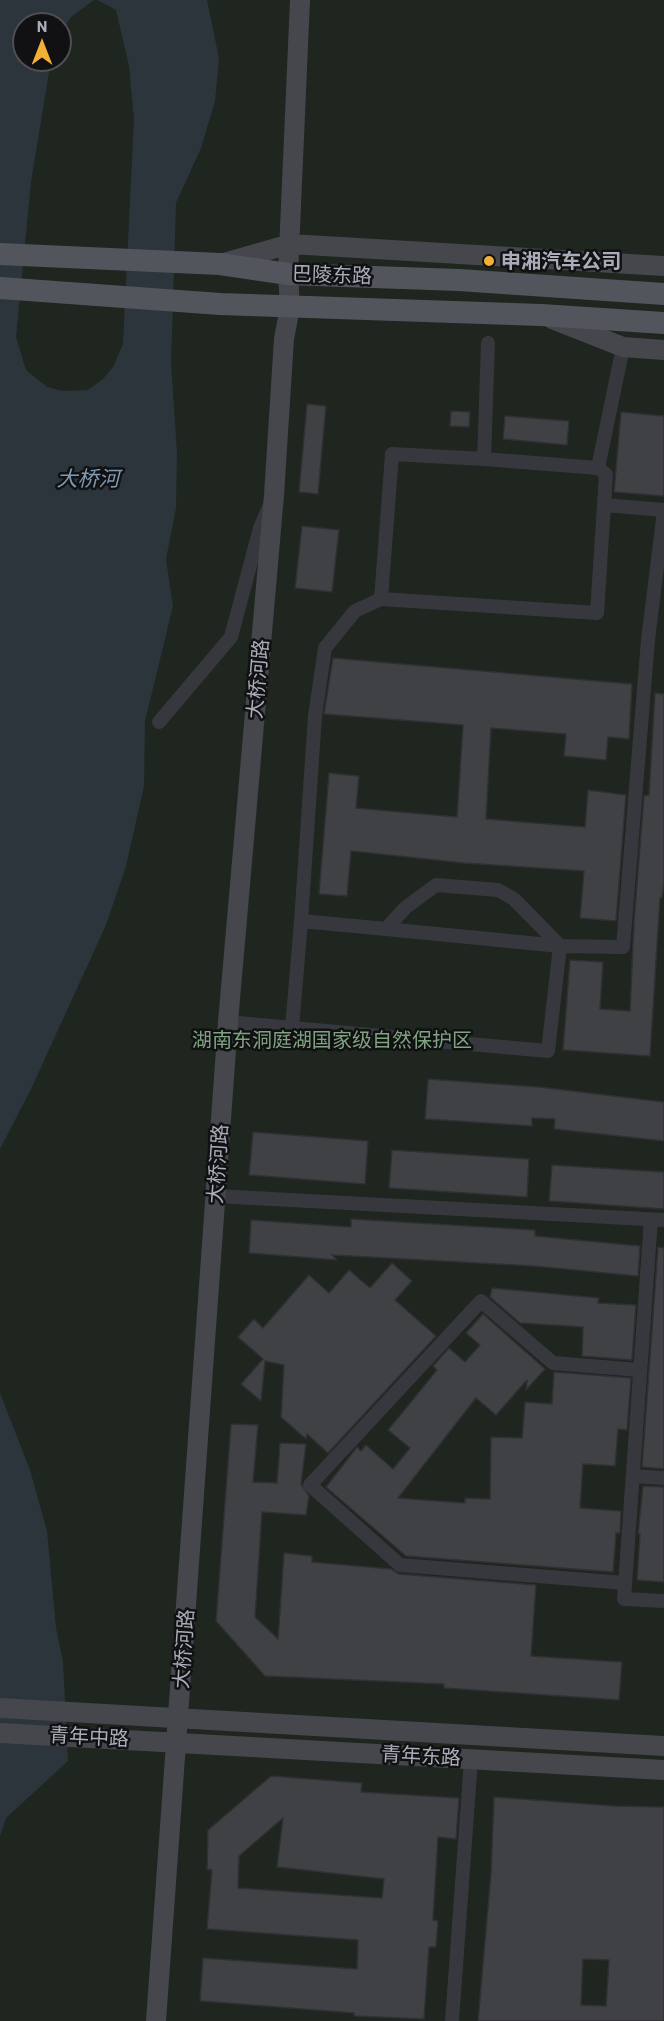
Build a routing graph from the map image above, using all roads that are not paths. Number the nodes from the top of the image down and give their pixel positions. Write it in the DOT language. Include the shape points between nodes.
graph roads {
  1 [pos="300,0"];
  2 [pos="290,244"];
  3 [pos="0,254"];
  4 [pos="220,264"];
  5 [pos="664,266"];
  6 [pos="288,274"];
  7 [pos="0,288"];
  8 [pos="664,294"];
  9 [pos="290,307"];
  10 [pos="542,315"];
  11 [pos="664,323"];
  12 [pos="488,344"];
  13 [pos="623,346"];
  14 [pos="664,350"];
  15 [pos="484,459"];
  16 [pos="598,468"];
  17 [pos="274,495"];
  18 [pos="604,505"];
  19 [pos="664,511"];
  20 [pos="381,599"];
  21 [pos="159,722"];
  22 [pos="301,921"];
  23 [pos="386,928"];
  24 [pos="560,946"];
  25 [pos="228,1022"];
  26 [pos="292,1028"];
  27 [pos="216,1196"];
  28 [pos="657,1220"];
  29 [pos="640,1370"];
  30 [pos="633,1476"];
  31 [pos="664,1478"];
  32 [pos="626,1583"];
  33 [pos="664,1601"];
  34 [pos="0,1708"];
  35 [pos="180,1717"];
  36 [pos="0,1733"];
  37 [pos="177,1741"];
  38 [pos="664,1746"];
  39 [pos="471,1758"];
  40 [pos="664,1770"];
  41 [pos="156,2021"];
  42 [pos="452,2021"];
  1 -- 2 [label="street, 大桥河路"];
  2 -- 4 [label="street"];
  2 -- 5 [label="street"];
  2 -- 6 [label="street, 大桥河路"];
  3 -- 4 [label="main road, 巴陵东路"];
  4 -- 6 [label="main road, 巴陵东路"];
  6 -- 8 [label="main road, 巴陵东路" via="459,280"];
  6 -- 9 [label="street, 大桥河路"];
  7 -- 9 [label="main road, 巴陵东路"];
  9 -- 10 [label="main road, 巴陵东路"];
  9 -- 17 [label="street, 大桥河路" via="284,339"];
  10 -- 11 [label="main road, 巴陵东路"];
  10 -- 13 [label="street"];
  12 -- 15 [label="street"];
  13 -- 14 [label="street"];
  13 -- 16 [label="street"];
  15 -- 16 [label="street"];
  15 -- 20 [label="street" via="392,454"];
  16 -- 18 [label="street" via="606,474"];
  17 -- 21 [label="street" via="260,528 231,637"];
  17 -- 25 [label="street, 大桥河路"];
  18 -- 19 [label="street"];
  18 -- 20 [label="street" via="597,613"];
  19 -- 24 [label="street" via="648,640 623,947"];
  20 -- 22 [label="street" via="355,611 325,648 315,716"];
  22 -- 23 [label="street"];
  22 -- 26 [label="street"];
  23 -- 24 [label="street"];
  23 -- 24 [label="street" via="436,885 498,890 514,899"];
  24 -- 26 [label="street" via="548,1051"];
  25 -- 26 [label="street"];
  25 -- 27 [label="street, 大桥河路"];
  27 -- 28 [label="street"];
  27 -- 35 [label="street, 大桥河路"];
  28 -- 29 [label="street"];
  29 -- 30 [label="street"];
  29 -- 32 [label="street" via="553,1363 480,1301 310,1485 400,1565"];
  30 -- 31 [label="street"];
  30 -- 32 [label="street"];
  32 -- 33 [label="street" via="624,1599"];
  34 -- 35 [label="street, 青年东路"];
  35 -- 37 [label="street, 大桥河路"];
  35 -- 38 [label="street, 青年东路"];
  36 -- 37 [label="street, 青年中路"];
  37 -- 39 [label="street, 青年东路"];
  37 -- 41 [label="street, 大桥河路"];
  39 -- 40 [label="street, 青年东路"];
  39 -- 42 [label="street"];
}
